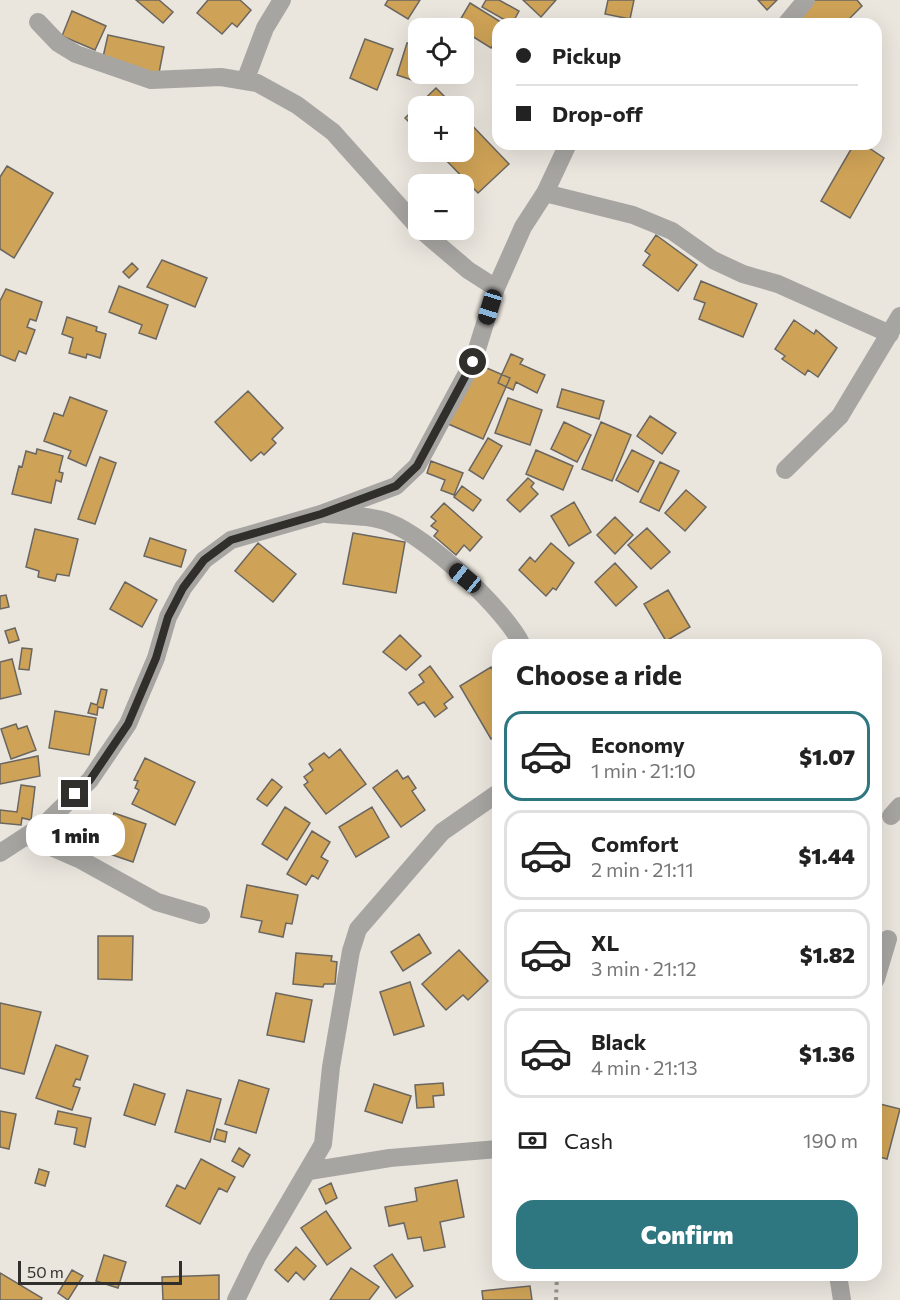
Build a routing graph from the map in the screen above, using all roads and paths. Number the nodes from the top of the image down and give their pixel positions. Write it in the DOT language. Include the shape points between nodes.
graph roads {
  1 [pos="282,0"];
  2 [pos="806,0"];
  3 [pos="791,18"];
  4 [pos="38,22"];
  5 [pos="245,81"];
  6 [pos="565,150"];
  7 [pos="545,193"];
  8 [pos="408,215"];
  9 [pos="434,240"];
  10 [pos="496,288"];
  11 [pos="900,316"];
  12 [pos="890,334"];
  13 [pos="786,470"];
  14 [pos="321,514"];
  15 [pos="517,639"];
  16 [pos="492,797"];
  17 [pos="28,837"];
  18 [pos="0,853"];
  19 [pos="201,915"];
  20 [pos="888,939"];
  21 [pos="882,960"];
  22 [pos="492,1150"];
  23 [pos="309,1171"];
  24 [pos="557,1281"];
  25 [pos="839,1281"];
  26 [pos="236,1300"];
  27 [pos="556,1300"];
  28 [pos="842,1300"];
  1 -- 5 [label="street" via="265,28"];
  2 -- 3 [label="street"];
  4 -- 5 [label="street" via="58,43 76,54 151,80 221,77"];
  5 -- 8 [label="street" via="257,83 297,105 333,132"];
  6 -- 7 [label="street"];
  7 -- 10 [label="street" via="524,227"];
  7 -- 12 [label="street" via="633,215 672,231 714,260 743,274 778,284"];
  9 -- 10 [label="street"];
  10 -- 14 [label="street" via="473,362 417,466 396,486"];
  11 -- 12 [label="street"];
  12 -- 13 [label="street" via="840,416"];
  14 -- 15 [label="street" via="388,522 407,531 487,599"];
  14 -- 17 [label="street" via="231,540 204,560 168,617 156,658 128,724 90,780"];
  16 -- 23 [label="street" via="442,832 358,929 331,1067 323,1144"];
  17 -- 18 [label="street"];
  17 -- 19 [label="street" via="81,860 157,902"];
  20 -- 21 [label="street"];
  22 -- 23 [label="street" via="390,1158"];
  23 -- 26 [label="street"];
  24 -- 27 [label="path"];
  25 -- 28 [label="street"];
}
